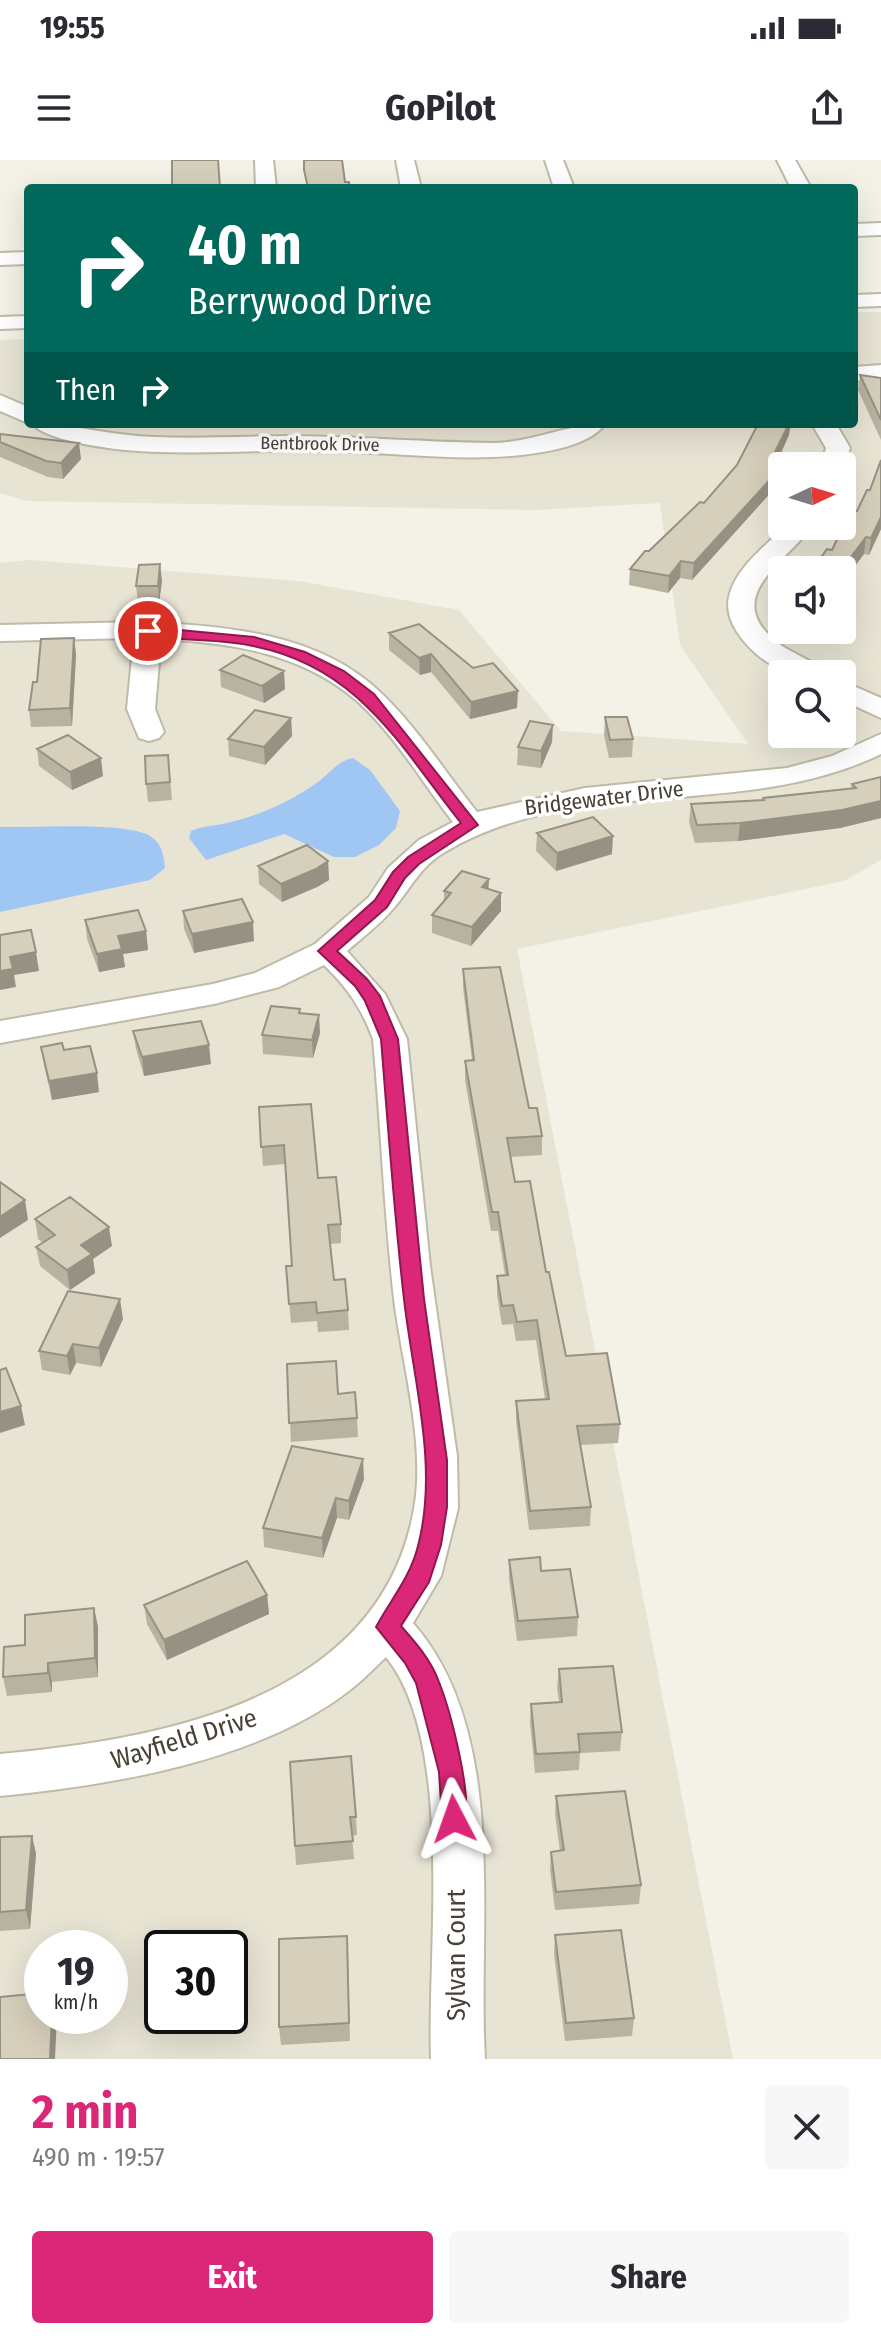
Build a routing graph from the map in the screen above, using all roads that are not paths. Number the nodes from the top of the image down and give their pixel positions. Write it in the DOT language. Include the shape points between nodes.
graph roads {
  1 [pos="264,160"];
  2 [pos="405,160"];
  3 [pos="554,160"];
  4 [pos="786,160"];
  5 [pos="266,184"];
  6 [pos="410,184"];
  7 [pos="563,184"];
  8 [pos="799,184"];
  9 [pos="881,229"];
  10 [pos="858,230"];
  11 [pos="24,258"];
  12 [pos="0,259"];
  13 [pos="881,300"];
  14 [pos="858,301"];
  15 [pos="24,322"];
  16 [pos="0,323"];
  17 [pos="881,372"];
  18 [pos="858,374"];
  19 [pos="0,402"];
  20 [pos="24,414"];
  21 [pos="56,428"];
  22 [pos="585,428"];
  23 [pos="826,428"];
  24 [pos="353,434"];
  25 [pos="837,452"];
  26 [pos="786,540"];
  27 [pos="148,631"];
  28 [pos="0,633"];
  29 [pos="782,660"];
  30 [pos="856,696"];
  31 [pos="881,709"];
  32 [pos="149,732"];
  33 [pos="881,743"];
  34 [pos="471,825"];
  35 [pos="327,951"];
  36 [pos="0,1032"];
  37 [pos="388,1627"];
  38 [pos="0,1775"];
  39 [pos="458,2059"];
  1 -- 5 [label="street"];
  2 -- 6 [label="street"];
  3 -- 7 [label="street"];
  4 -- 8 [label="street"];
  9 -- 10 [label="street"];
  11 -- 12 [label="street"];
  13 -- 14 [label="street"];
  15 -- 16 [label="street"];
  17 -- 18 [label="street"];
  19 -- 20 [label="street"];
  21 -- 24 [label="street, Bentbrook Drive" via="91,440 128,444"];
  22 -- 24 [label="street, Bentbrook Drive" via="556,442 516,449"];
  23 -- 25 [label="street"];
  26 -- 29 [label="street" via="750,577 742,598 751,632"];
  27 -- 28 [label="street"];
  27 -- 32 [label="street" via="141,709"];
  27 -- 34 [label="street" via="254,641 339,674 369,697"];
  30 -- 31 [label="street"];
  33 -- 34 [label="street, Bridgewater Drive" via="842,762 789,777 585,797 519,809"];
  34 -- 35 [label="street, Bridgewater Drive" via="413,861 381,903"];
  35 -- 36 [label="street, Bridgewater Drive" via="241,988"];
  35 -- 37 [label="street, Wayfield Drive" via="367,991 390,1039 414,1299 436,1460 430,1545 417,1582"];
  37 -- 38 [label="street, Wayfield Drive" via="343,1669 255,1720 149,1755 75,1769"];
  37 -- 39 [label="street, Sylvan Court" via="427,1682 451,1772"];
}
